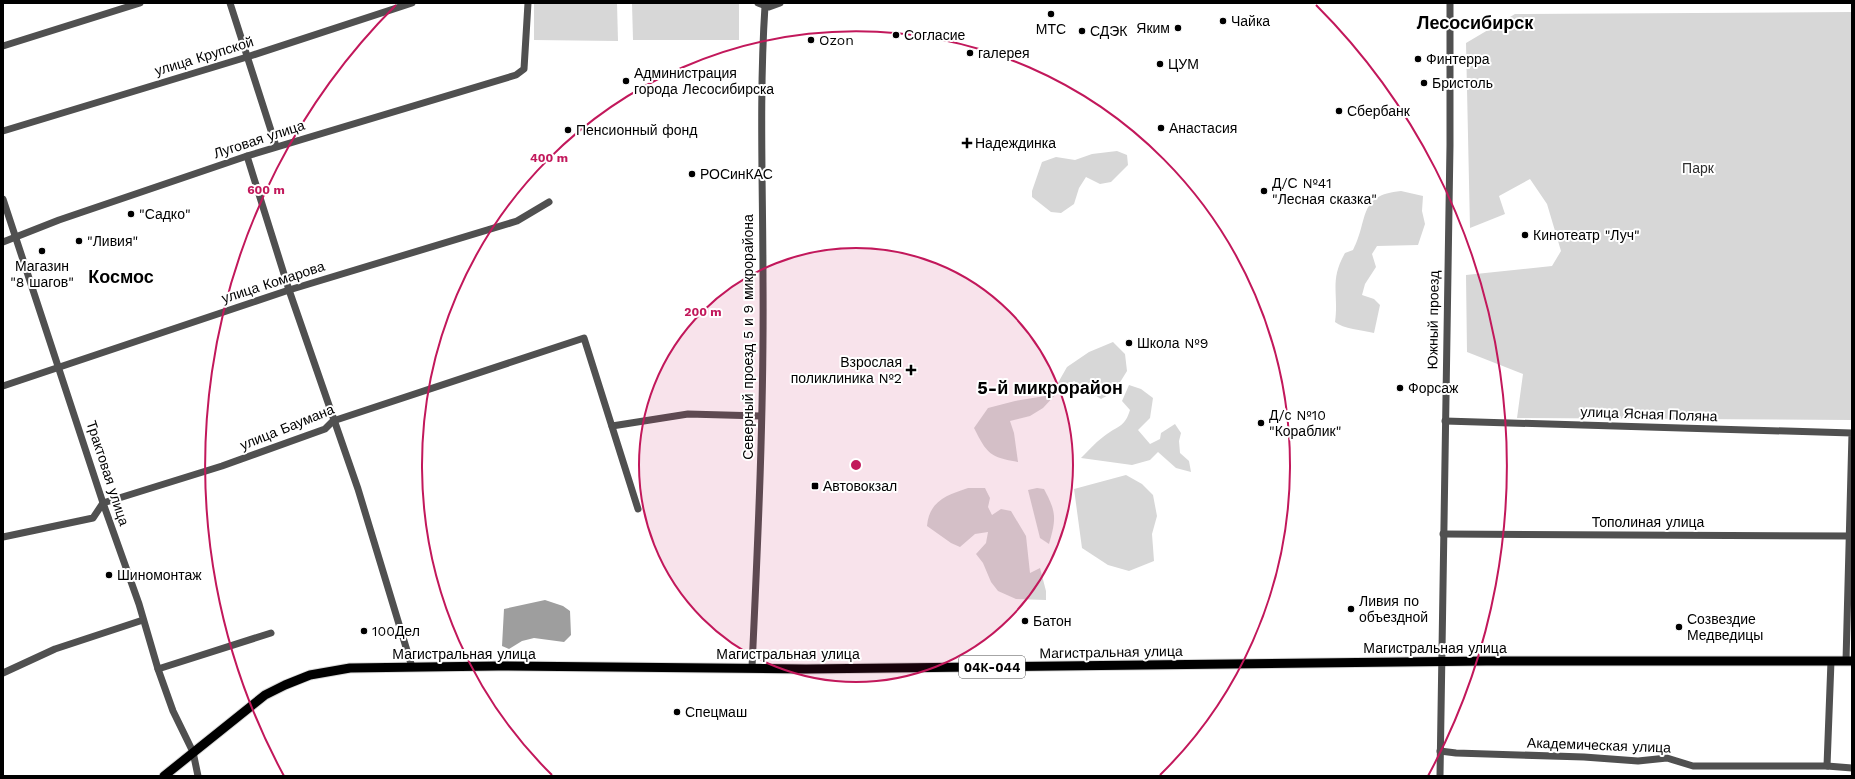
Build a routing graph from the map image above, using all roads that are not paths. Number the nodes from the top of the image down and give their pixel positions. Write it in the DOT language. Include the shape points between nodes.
graph roads {
  1 [pos="140,3"];
  2 [pos="230,3"];
  3 [pos="412,3"];
  4 [pos="528,3"];
  5 [pos="780,3"];
  6 [pos="1450,3"];
  7 [pos="761,5"];
  8 [pos="3,46"];
  9 [pos="247,57"];
  10 [pos="3,131"];
  11 [pos="276,146"];
  12 [pos="247,156"];
  13 [pos="3,199"];
  14 [pos="549,202"];
  15 [pos="16,238"];
  16 [pos="3,242"];
  17 [pos="289,290"];
  18 [pos="60,366"];
  19 [pos="3,386"];
  20 [pos="761,416"];
  21 [pos="333,421"];
  22 [pos="1445,421"];
  23 [pos="612,426"];
  24 [pos="1852,433"];
  25 [pos="103,503"];
  26 [pos="638,509"];
  27 [pos="1443,534"];
  28 [pos="1850,536"];
  29 [pos="3,538"];
  30 [pos="143,620"];
  31 [pos="271,633"];
  32 [pos="1443,661"];
  33 [pos="1831,661"];
  34 [pos="1849,661"];
  35 [pos="752,667"];
  36 [pos="412,668"];
  37 [pos="158,669"];
  38 [pos="3,673"];
  39 [pos="1440,751"];
  40 [pos="192,752"];
  41 [pos="1827,766"];
  42 [pos="1852,768"];
  43 [pos="164,776"];
  44 [pos="198,776"];
  45 [pos="1440,776"];
  1 -- 8 [label="street"];
  2 -- 9 [label="street"];
  3 -- 9 [label="street, улица Крупской"];
  4 -- 11 [label="street, Луговая улица" via="524,68 516,75"];
  5 -- 7 [label="street" via="773,6"];
  6 -- 22 [label="street, Южный проезд"];
  7 -- 20 [label="street, Северный проезд 5 и 9 микрорайона" via="764,282"];
  9 -- 10 [label="street, улица Крупской"];
  9 -- 11 [label="street"];
  11 -- 12 [label="street, Луговая улица"];
  12 -- 15 [label="street, Луговая улица" via="59,220"];
  12 -- 17 [label="street"];
  13 -- 15 [label="street, Трактовая улица"];
  14 -- 17 [label="street, улица Комарова" via="517,221"];
  15 -- 16 [label="street, Луговая улица"];
  15 -- 18 [label="street, Трактовая улица"];
  17 -- 18 [label="street, улица Комарова"];
  17 -- 21 [label="street"];
  18 -- 19 [label="street, улица Комарова"];
  18 -- 25 [label="street, Трактовая улица"];
  20 -- 23 [label="street" via="688,414"];
  20 -- 35 [label="street, Северный проезд 5 и 9 микрорайона"];
  21 -- 23 [label="street, улица Баумана" via="584,338"];
  21 -- 25 [label="street, улица Баумана" via="325,429"];
  21 -- 36 [label="street" via="358,489"];
  22 -- 24 [label="street, улица Ясная Поляна"];
  22 -- 27 [label="street, Южный проезд"];
  23 -- 26 [label="street"];
  24 -- 28 [label="street"];
  25 -- 29 [label="street" via="93,518"];
  25 -- 30 [label="street, Трактовая улица"];
  27 -- 28 [label="street, Тополиная улица"];
  27 -- 32 [label="street, Южный проезд"];
  28 -- 34 [label="street"];
  30 -- 37 [label="street, Трактовая улица"];
  30 -- 38 [label="street" via="55,649"];
  31 -- 37 [label="street"];
  32 -- 33 [label="main road, Магистральная улица / 04К-044"];
  32 -- 35 [label="main road, Магистральная улица / 04К-044" via="806,669"];
  32 -- 39 [label="street, Южный проезд"];
  33 -- 34 [label="main road, Магистральная улица / 04К-044"];
  33 -- 41 [label="street"];
  35 -- 36 [label="main road, Магистральная улица / 04К-044"];
  36 -- 40 [label="main road, Магистральная улица / 04К-044" via="332,670 310,675 266,695"];
  37 -- 40 [label="street, Трактовая улица" via="173,711"];
  39 -- 41 [label="street, Академическая улица" via="1456,754 1584,757 1638,762 1667,758 1693,766"];
  39 -- 45 [label="street, Южный проезд"];
  40 -- 43 [label="main road, Магистральная улица / 04К-044"];
  40 -- 44 [label="street, Трактовая улица"];
  41 -- 42 [label="street, Академическая улица"];
}
